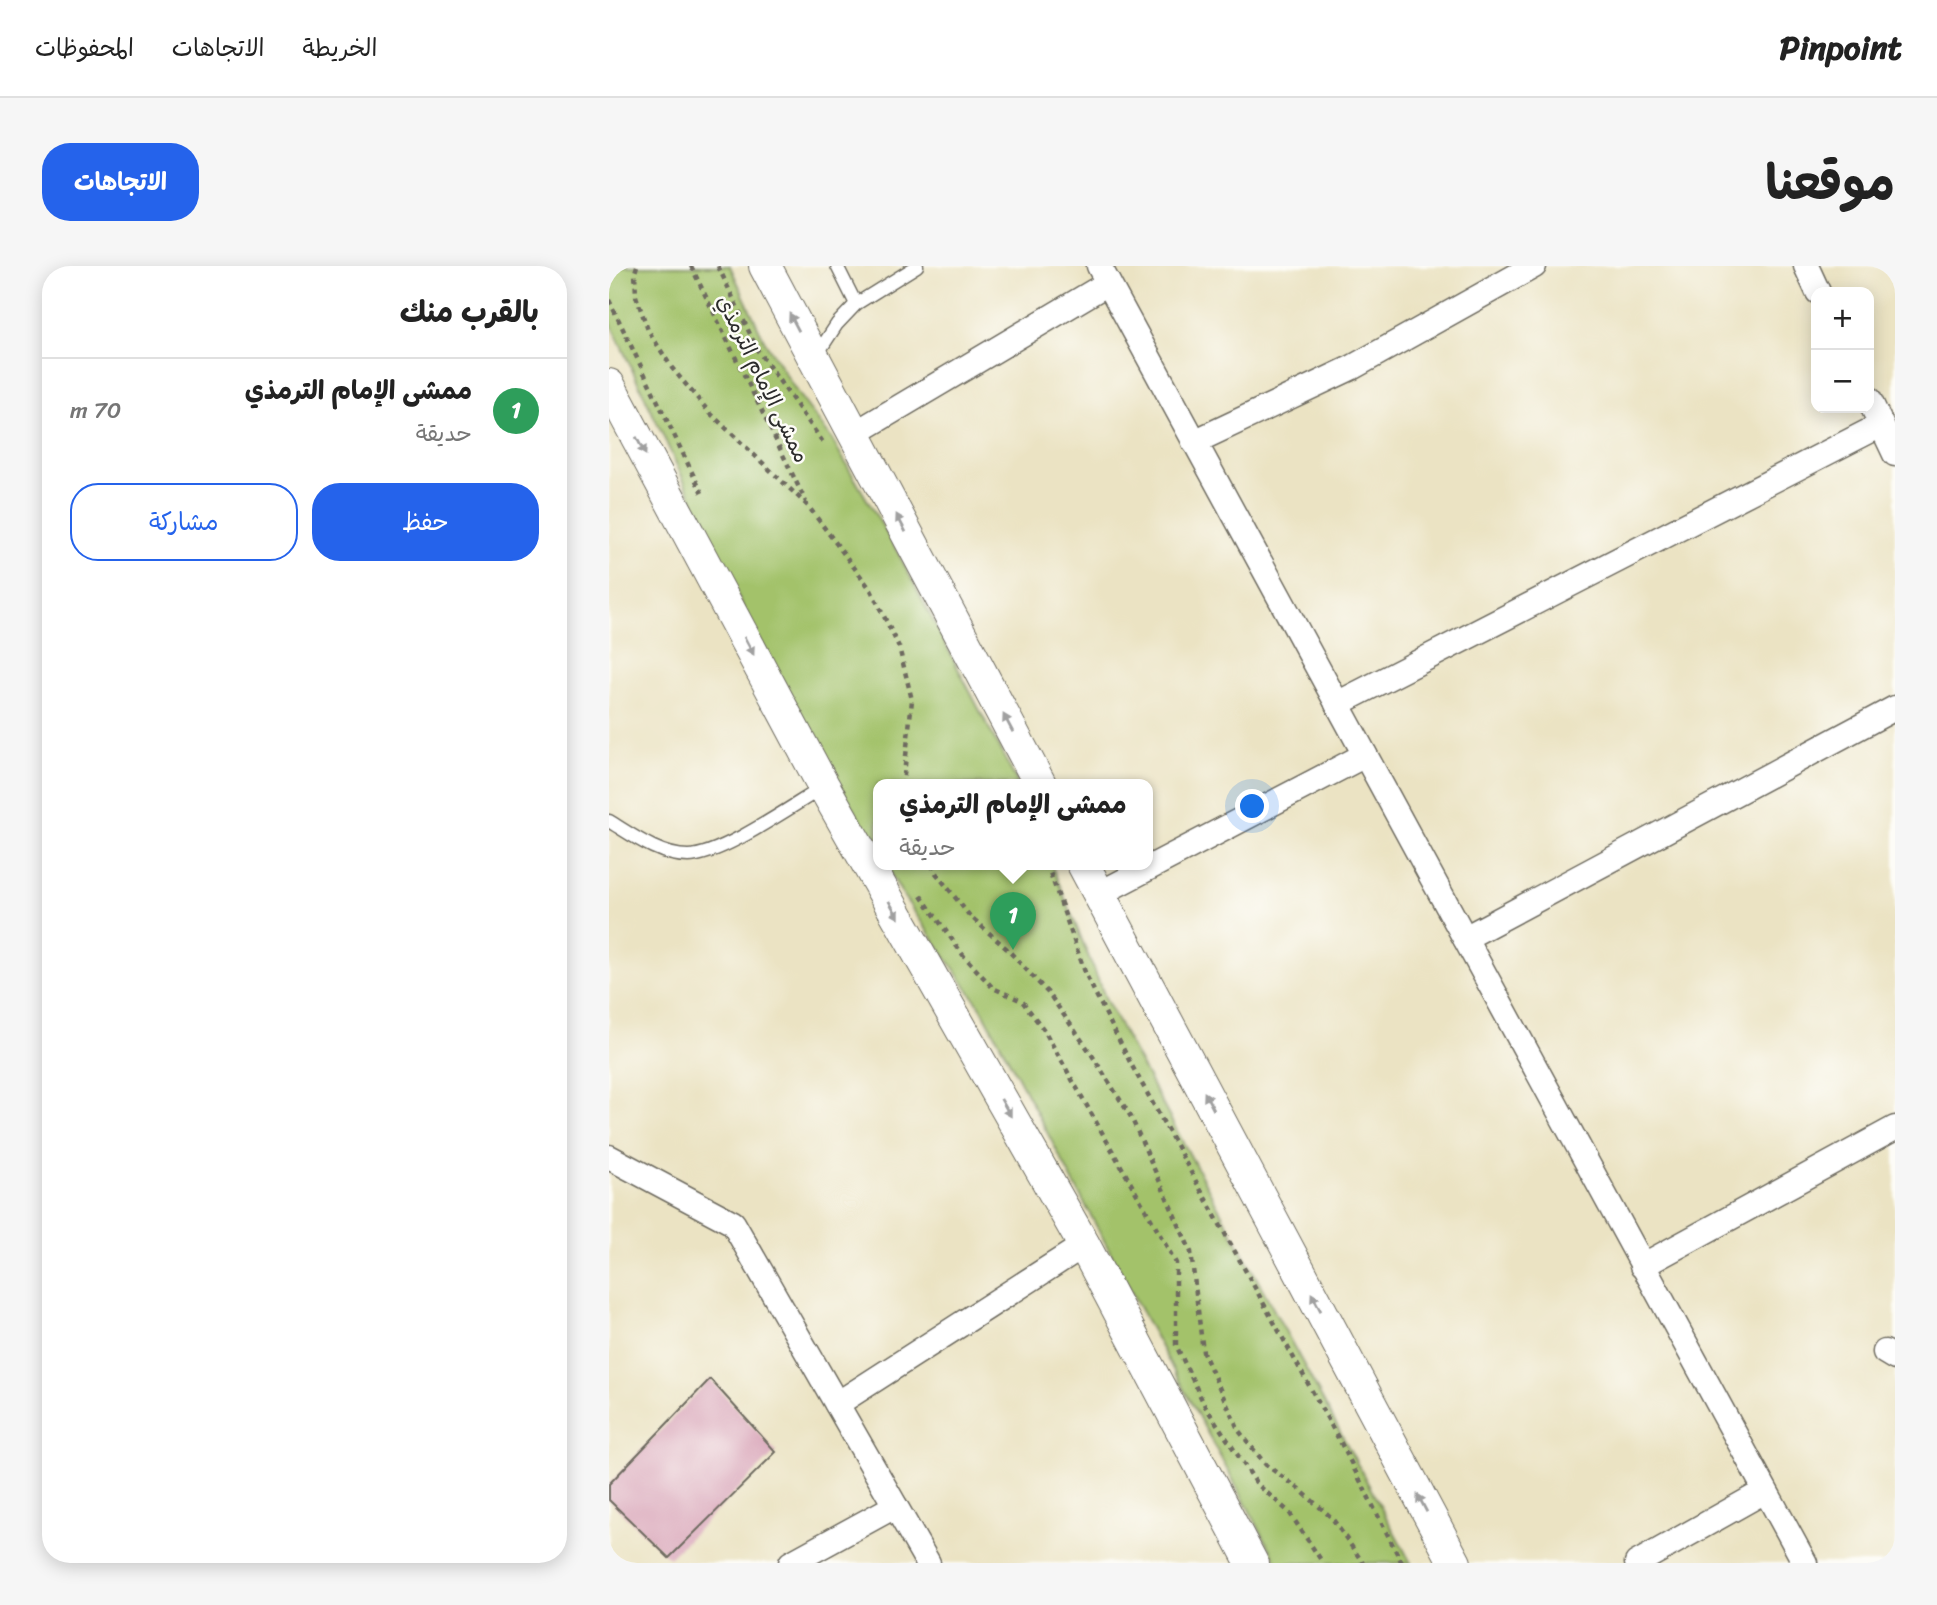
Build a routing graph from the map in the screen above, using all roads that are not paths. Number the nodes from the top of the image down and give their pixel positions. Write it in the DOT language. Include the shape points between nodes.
graph roads {
  1 [pos="765,266"];
  2 [pos="837,266"];
  3 [pos="917,266"];
  4 [pos="1534,266"];
  5 [pos="1806,266"];
  6 [pos="1103,274"];
  7 [pos="1816,287"];
  8 [pos="856,304"];
  9 [pos="814,359"];
  10 [pos="609,385"];
  11 [pos="1874,410"];
  12 [pos="1881,425"];
  13 [pos="854,434"];
  14 [pos="1194,442"];
  15 [pos="1895,454"];
  16 [pos="1337,704"];
  17 [pos="1895,708"];
  18 [pos="1365,755"];
  19 [pos="1037,779"];
  20 [pos="824,787"];
  21 [pos="609,821"];
  22 [pos="1153,865"];
  23 [pos="1086,870"];
  24 [pos="1144,870"];
  25 [pos="1098,894"];
  26 [pos="1465,939"];
  27 [pos="1895,1128"];
  28 [pos="609,1157"];
  29 [pos="1084,1245"];
  30 [pos="1642,1265"];
  31 [pos="837,1404"];
  32 [pos="1765,1491"];
  33 [pos="895,1506"];
  34 [pos="790,1563"];
  35 [pos="927,1563"];
  36 [pos="1252,1563"];
  37 [pos="1454,1563"];
  38 [pos="1637,1563"];
  39 [pos="1805,1563"];
  9 -- 1 [label="street, one-way"];
  2 -- 8 [label="lane"];
  3 -- 8 [label="lane"];
  4 -- 14 [label="street" via="1353,367"];
  5 -- 7 [label="street"];
  6 -- 13 [label="street"];
  6 -- 14 [label="street"];
  8 -- 9 [label="lane"];
  9 -- 13 [label="street"];
  10 -- 20 [label="street, one-way"];
  11 -- 12 [label="street"];
  12 -- 15 [label="street"];
  12 -- 16 [label="street"];
  19 -- 13 [label="street, one-way"];
  14 -- 16 [label="street"];
  16 -- 18 [label="street"];
  17 -- 26 [label="street"];
  18 -- 22 [label="street"];
  18 -- 26 [label="street"];
  20 -- 21 [label="lane" via="729,844 689,856 660,850"];
  20 -- 29 [label="street, one-way"];
  23 -- 25 [label="street"];
  24 -- 25 [label="street"];
  37 -- 25 [label="street, one-way"];
  26 -- 30 [label="street"];
  27 -- 30 [label="street"];
  28 -- 31 [label="street" via="733,1223"];
  29 -- 31 [label="street"];
  29 -- 36 [label="street"];
  30 -- 32 [label="street"];
  31 -- 33 [label="street"];
  32 -- 38 [label="street"];
  32 -- 39 [label="street"];
  33 -- 34 [label="street"];
  33 -- 35 [label="street"];
}
